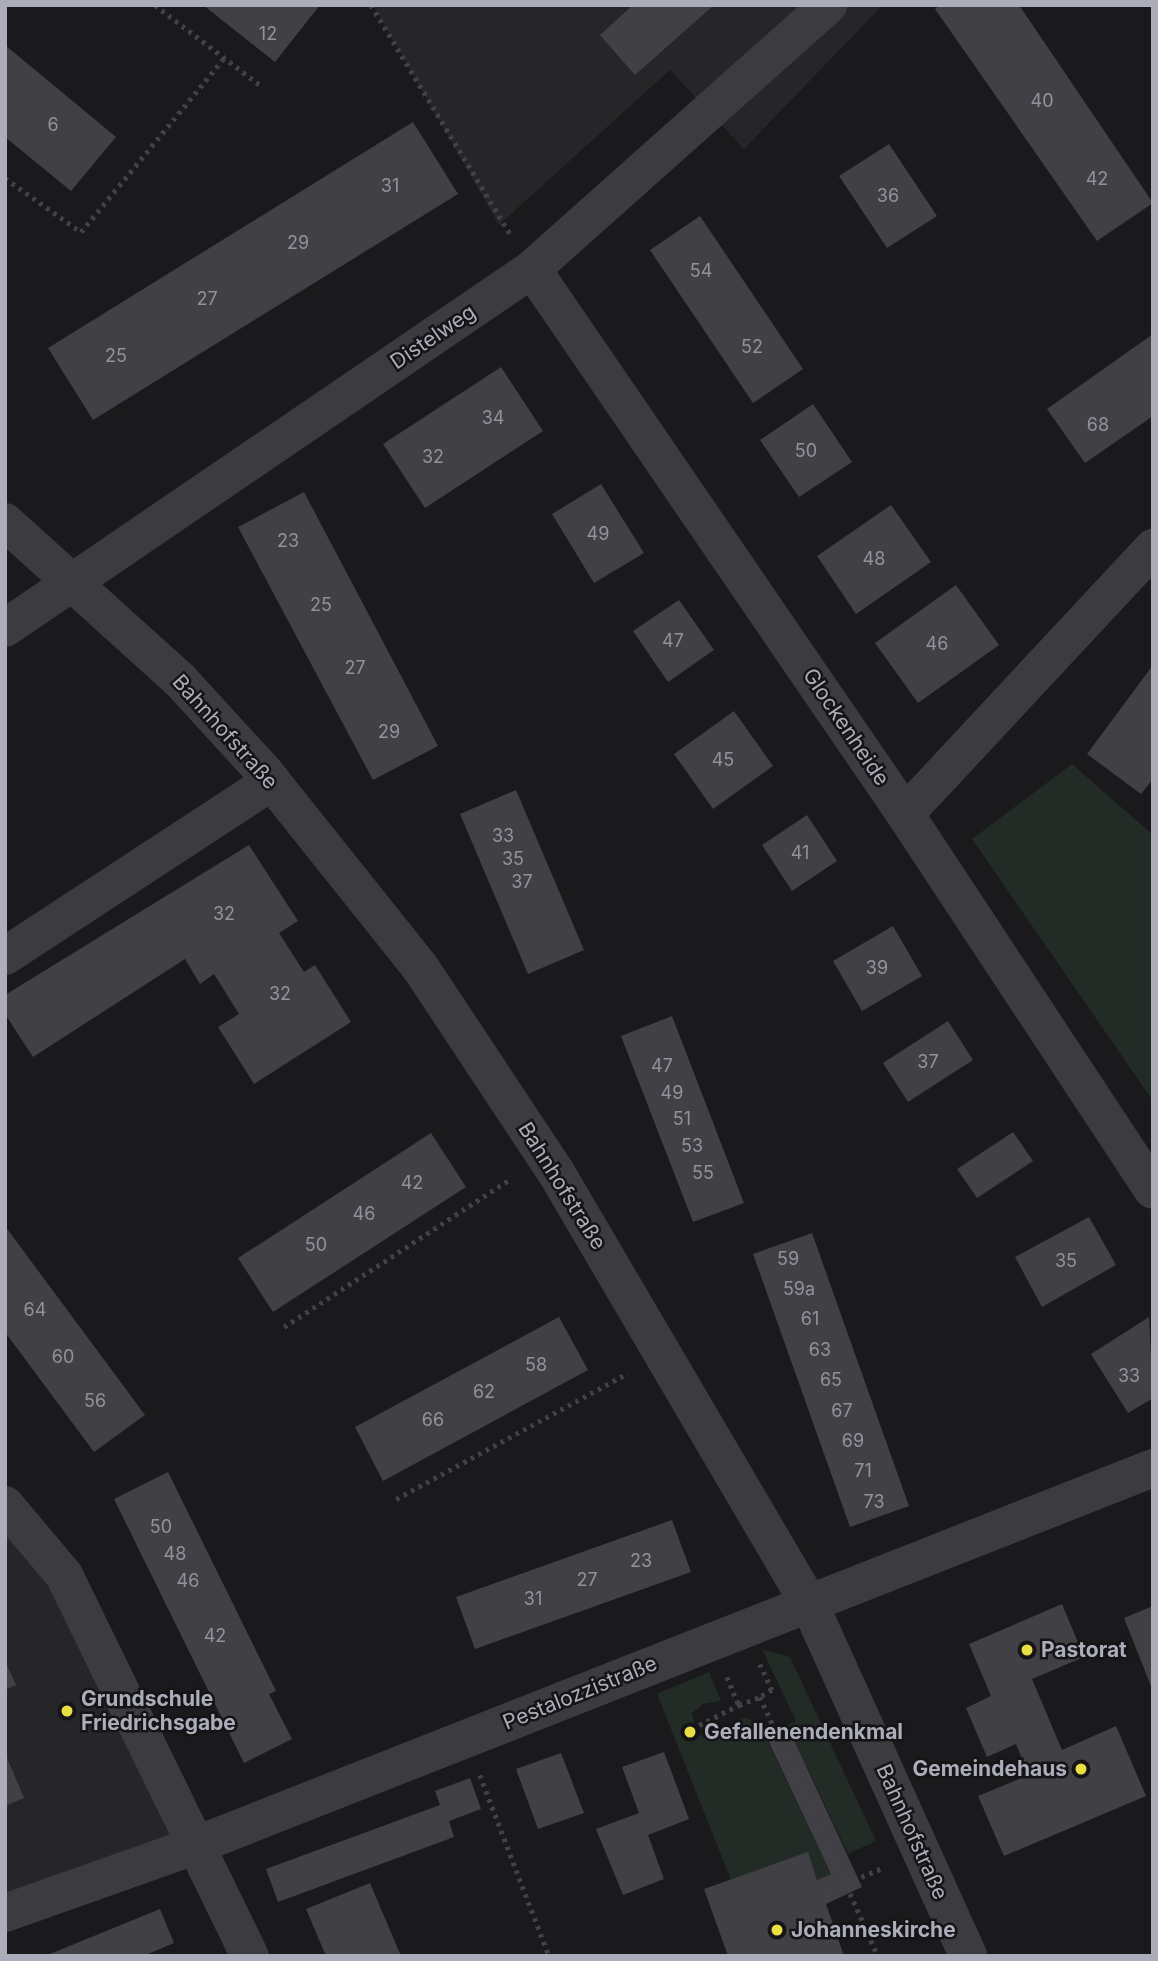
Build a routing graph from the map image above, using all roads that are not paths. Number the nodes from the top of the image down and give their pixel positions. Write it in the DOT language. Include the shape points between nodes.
graph roads {
  1 [pos="828,5"];
  2 [pos="532,270"];
  3 [pos="5,522"];
  4 [pos="1153,548"];
  5 [pos="73,582"];
  6 [pos="5,628"];
  7 [pos="272,781"];
  8 [pos="905,814"];
  9 [pos="5,956"];
  10 [pos="1153,1190"];
  11 [pos="1153,1468"];
  12 [pos="5,1506"];
  13 [pos="808,1601"];
  14 [pos="194,1846"];
  15 [pos="5,1913"];
  16 [pos="250,1956"];
  17 [pos="968,1956"];
  1 -- 2 [label="street, Distelweg"];
  2 -- 5 [label="street, Distelweg"];
  2 -- 8 [label="street, Glockenheide"];
  3 -- 5 [label="street, Bahnhofstraße"];
  4 -- 8 [label="street"];
  5 -- 6 [label="street, Distelweg"];
  5 -- 7 [label="street, Bahnhofstraße" via="179,679"];
  7 -- 9 [label="street"];
  7 -- 13 [label="street, Bahnhofstraße" via="420,967 545,1157"];
  8 -- 10 [label="street, Glockenheide"];
  11 -- 13 [label="street, Pestalozzistraße"];
  12 -- 14 [label="street" via="64,1575"];
  13 -- 14 [label="street, Pestalozzistraße"];
  13 -- 17 [label="street, Bahnhofstraße"];
  14 -- 15 [label="street, Pestalozzistraße"];
  14 -- 16 [label="street"];
}
